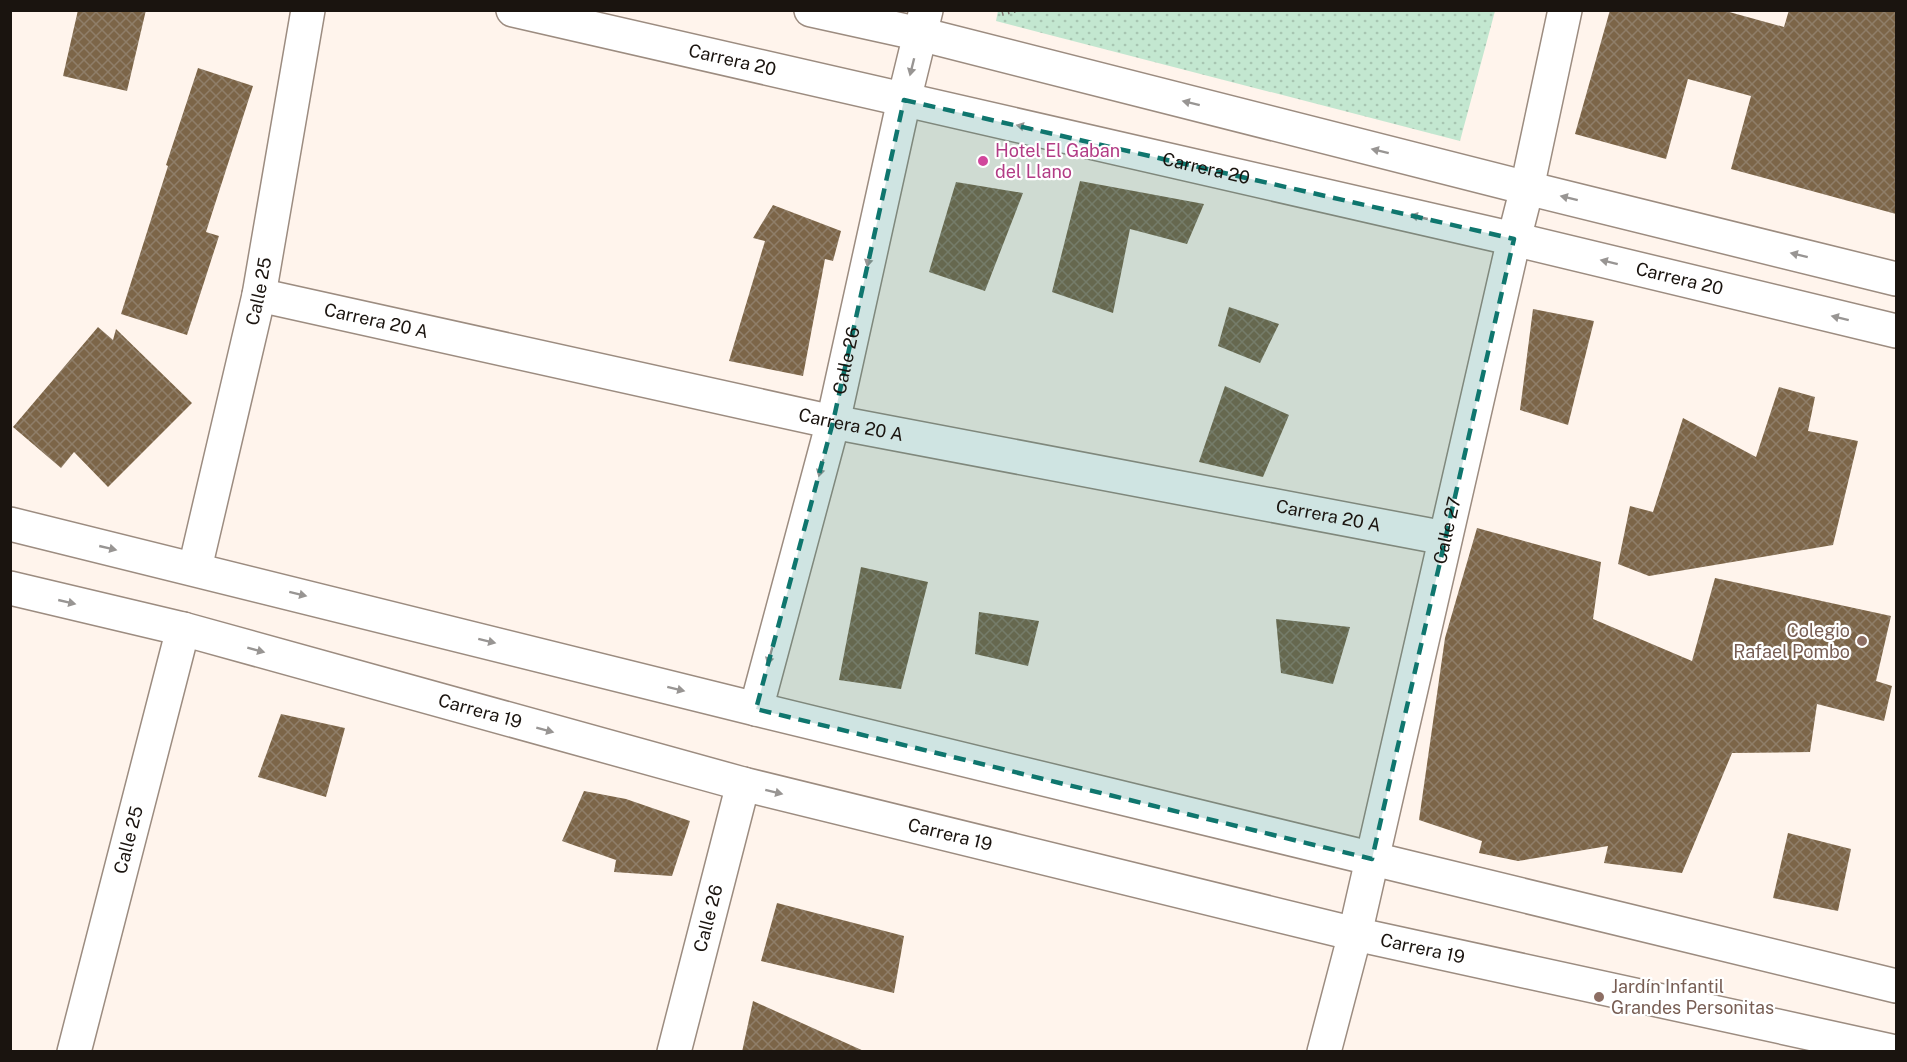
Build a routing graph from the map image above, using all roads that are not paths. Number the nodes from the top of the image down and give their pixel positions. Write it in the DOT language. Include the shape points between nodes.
graph roads {
  1 [pos="308,10"];
  2 [pos="513,10"];
  3 [pos="811,10"];
  4 [pos="1564,10"];
  5 [pos="923,22"];
  6 [pos="904,99"];
  7 [pos="1527,188"];
  8 [pos="1514,239"];
  9 [pos="1896,279"];
  10 [pos="259,295"];
  11 [pos="1896,331"];
  12 [pos="833,422"];
  13 [pos="10,524"];
  14 [pos="1445,538"];
  15 [pos="195,568"];
  16 [pos="10,588"];
  17 [pos="183,629"];
  18 [pos="756,709"];
  19 [pos="743,784"];
  20 [pos="1372,859"];
  21 [pos="1355,934"];
  22 [pos="1896,986"];
  23 [pos="74,1052"];
  24 [pos="674,1052"];
  25 [pos="1324,1052"];
  26 [pos="1896,1052"];
  1 -- 10 [label="main road, Calle 25"];
  2 -- 6 [label="main road, Carrera 20"];
  3 -- 5 [label="main road"];
  4 -- 7 [label="main road, Calle 27"];
  5 -- 6 [label="main road, Calle 26, one-way"];
  7 -- 5 [label="main road, one-way"];
  8 -- 6 [label="main road, Carrera 20, one-way"];
  6 -- 12 [label="main road, Calle 26, one-way"];
  7 -- 8 [label="main road, Calle 27"];
  9 -- 7 [label="main road, one-way"];
  11 -- 8 [label="main road, Carrera 20, one-way"];
  8 -- 14 [label="main road, Calle 27"];
  10 -- 12 [label="main road, Carrera 20 A"];
  10 -- 15 [label="main road, Calle 25"];
  12 -- 14 [label="main road, Carrera 20 A"];
  12 -- 18 [label="main road, Calle 26, one-way"];
  13 -- 15 [label="main road, one-way"];
  14 -- 20 [label="main road, Calle 27"];
  15 -- 18 [label="main road, one-way"];
  16 -- 17 [label="main road, Carrera 19, one-way"];
  17 -- 19 [label="main road, Carrera 19, one-way"];
  17 -- 23 [label="main road, Calle 25"];
  18 -- 20 [label="main road"];
  19 -- 21 [label="main road, Carrera 19, one-way"];
  19 -- 24 [label="main road, Calle 26"];
  20 -- 21 [label="main road, Calle 27"];
  20 -- 22 [label="main road"];
  21 -- 25 [label="main road, Calle 27"];
  21 -- 26 [label="main road, Carrera 19"];
}
